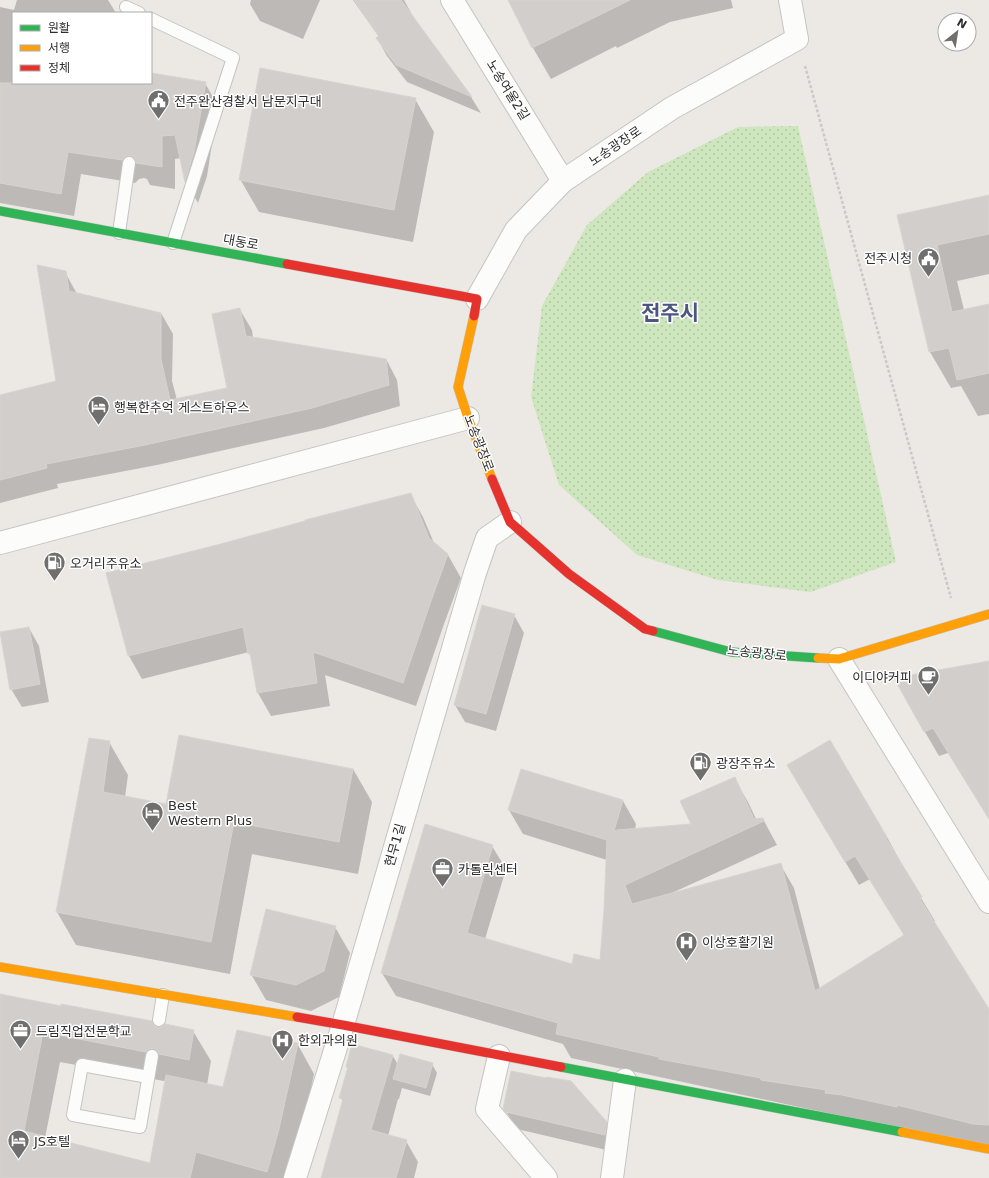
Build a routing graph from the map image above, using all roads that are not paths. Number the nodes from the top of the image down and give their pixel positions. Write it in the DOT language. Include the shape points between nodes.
graph roads {
  1 [pos="452,0"];
  2 [pos="790,0"];
  3 [pos="126,7"];
  4 [pos="137,12"];
  5 [pos="152,18"];
  6 [pos="129,163"];
  7 [pos="563,181"];
  8 [pos="0,212"];
  9 [pos="119,233"];
  10 [pos="173,243"];
  11 [pos="477,299"];
  12 [pos="468,418"];
  13 [pos="510,522"];
  14 [pos="0,544"];
  15 [pos="989,614"];
  16 [pos="839,659"];
  17 [pos="989,902"];
  18 [pos="0,967"];
  19 [pos="163,995"];
  20 [pos="159,1020"];
  21 [pos="343,1025"];
  22 [pos="152,1056"];
  23 [pos="499,1056"];
  24 [pos="148,1077"];
  25 [pos="625,1080"];
  26 [pos="989,1149"];
  27 [pos="295,1178"];
  28 [pos="546,1178"];
  29 [pos="612,1178"];
  1 -- 7 [label="street, 노송여울2길"];
  2 -- 7 [label="street, 노송광장로" via="797,39 672,108"];
  3 -- 4 [label="lane"];
  5 -- 10 [label="lane" via="233,58"];
  6 -- 9 [label="lane"];
  7 -- 11 [label="street, 노송광장로" via="516,230"];
  8 -- 9 [label="street, 대동로"];
  9 -- 10 [label="street, 대동로"];
  10 -- 11 [label="street, 대동로"];
  11 -- 12 [label="street, 노송광장로" via="458,387"];
  12 -- 13 [label="street, 노송광장로"];
  12 -- 14 [label="street"];
  13 -- 16 [label="street, 노송광장로" via="569,574 645,629 731,652"];
  13 -- 21 [label="street, 현무1길" via="487,538 475,573"];
  15 -- 16 [label="street, 노송광장로"];
  16 -- 17 [label="street"];
  18 -- 19 [label="street"];
  19 -- 20 [label="lane"];
  19 -- 21 [label="street"];
  21 -- 23 [label="street"];
  21 -- 27 [label="street, 현무1길"];
  22 -- 24 [label="lane"];
  23 -- 25 [label="street"];
  23 -- 28 [label="street" via="487,1109"];
  24 -- 24 [label="lane" via="140,1127 73,1115 82,1065"];
  25 -- 26 [label="street"];
  25 -- 29 [label="street"];
}
